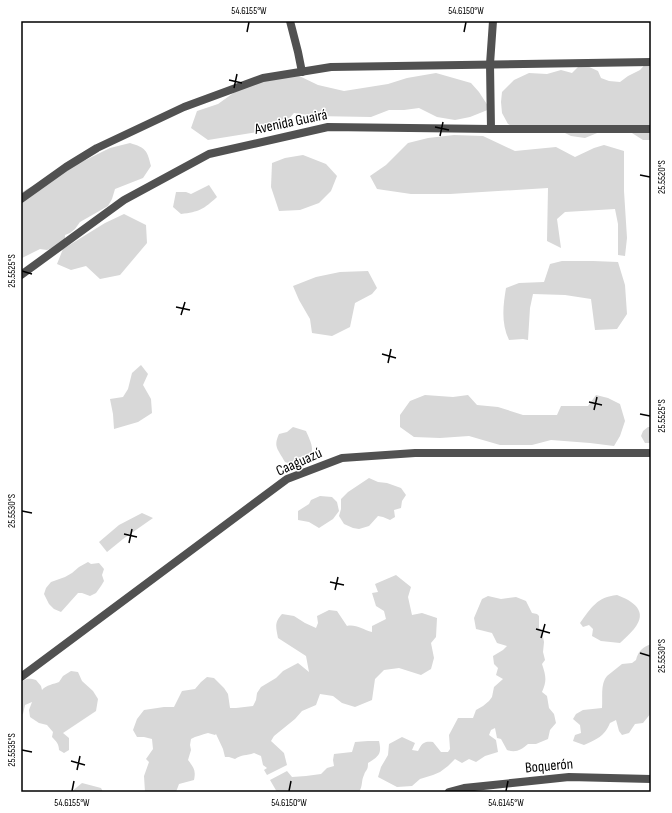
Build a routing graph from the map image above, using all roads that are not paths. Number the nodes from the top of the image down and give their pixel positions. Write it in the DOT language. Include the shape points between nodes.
graph roads {
  1 [pos="290,21"];
  2 [pos="493,21"];
  3 [pos="651,62"];
  4 [pos="490,64"];
  5 [pos="302,72"];
  6 [pos="491,129"];
  7 [pos="651,129"];
  8 [pos="21,199"];
  9 [pos="21,275"];
  10 [pos="651,453"];
  11 [pos="21,677"];
  12 [pos="651,778"];
  13 [pos="449,792"];
  1 -- 5 [label="street"];
  2 -- 4 [label="street"];
  3 -- 4 [label="street"];
  4 -- 5 [label="street" via="331,67"];
  4 -- 6 [label="street"];
  5 -- 8 [label="street" via="263,78 184,107 97,148"];
  6 -- 7 [label="street, Avenida Guairá"];
  6 -- 9 [label="street, Avenida Guairá" via="328,126 209,154 124,200"];
  10 -- 11 [label="street, Caaguazú" via="415,453 342,458 287,479"];
  12 -- 13 [label="street, Boquerón" via="569,777 464,788"];
}
